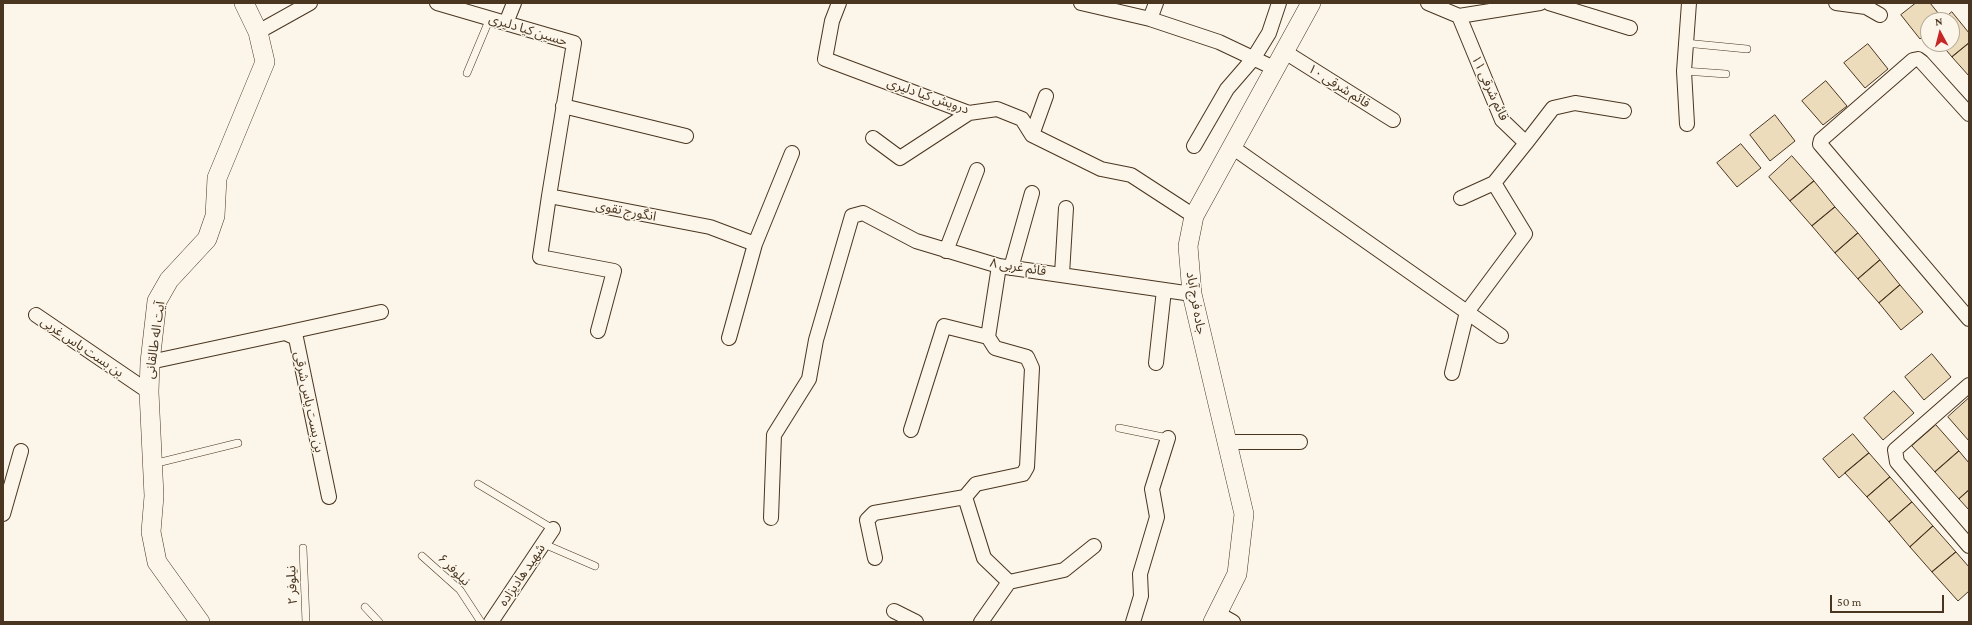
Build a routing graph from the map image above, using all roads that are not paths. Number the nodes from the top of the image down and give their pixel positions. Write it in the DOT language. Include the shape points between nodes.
graph roads {
  1 [pos="244,3"];
  2 [pos="310,3"];
  3 [pos="437,3"];
  4 [pos="514,3"];
  5 [pos="839,3"];
  6 [pos="1082,3"];
  7 [pos="1156,3"];
  8 [pos="1279,3"];
  9 [pos="1311,3"];
  10 [pos="1428,3"];
  11 [pos="1533,3"];
  12 [pos="1549,3"];
  13 [pos="1689,3"];
  14 [pos="1836,3"];
  15 [pos="1880,15"];
  16 [pos="1458,16"];
  17 [pos="490,18"];
  18 [pos="1150,19"];
  19 [pos="506,23"];
  20 [pos="1630,28"];
  21 [pos="258,32"];
  22 [pos="1685,43"];
  23 [pos="1747,49"];
  24 [pos="1285,52"];
  25 [pos="1253,59"];
  26 [pos="1276,69"];
  27 [pos="1684,71"];
  28 [pos="467,73"];
  29 [pos="1726,74"];
  30 [pos="1046,96"];
  31 [pos="563,106"];
  32 [pos="1624,111"];
  33 [pos="969,113"];
  34 [pos="1969,114"];
  35 [pos="1393,120"];
  36 [pos="1687,124"];
  37 [pos="1032,135"];
  38 [pos="686,136"];
  39 [pos="873,138"];
  40 [pos="1526,143"];
  41 [pos="1194,146"];
  42 [pos="1232,147"];
  43 [pos="792,153"];
  44 [pos="977,170"];
  45 [pos="1494,183"];
  46 [pos="1032,193"];
  47 [pos="549,196"];
  48 [pos="1461,198"];
  49 [pos="1066,208"];
  50 [pos="1194,216"];
  51 [pos="755,244"];
  52 [pos="946,251"];
  53 [pos="1005,267"];
  54 [pos="1062,274"];
  55 [pos="1164,290"];
  56 [pos="1192,294"];
  57 [pos="381,312"];
  58 [pos="1467,312"];
  59 [pos="36,315"];
  60 [pos="1969,319"];
  61 [pos="598,331"];
  62 [pos="285,333"];
  63 [pos="1501,336"];
  64 [pos="988,337"];
  65 [pos="729,338"];
  66 [pos="150,362"];
  67 [pos="1156,363"];
  68 [pos="1452,373"];
  69 [pos="1969,385"];
  70 [pos="149,392"];
  71 [pos="1119,428"];
  72 [pos="911,430"];
  73 [pos="1168,438"];
  74 [pos="1227,442"];
  75 [pos="1300,442"];
  76 [pos="238,443"];
  77 [pos="21,452"];
  78 [pos="153,464"];
  79 [pos="478,484"];
  80 [pos="329,497"];
  81 [pos="965,497"];
  82 [pos="3,514"];
  83 [pos="771,518"];
  84 [pos="553,529"];
  85 [pos="544,544"];
  86 [pos="1094,546"];
  87 [pos="1969,546"];
  88 [pos="303,548"];
  89 [pos="422,556"];
  90 [pos="875,558"];
  91 [pos="595,566"];
  92 [pos="1009,582"];
  93 [pos="365,607"];
  94 [pos="894,611"];
  95 [pos="1221,619"];
  96 [pos="200,622"];
  97 [pos="306,622"];
  98 [pos="379,622"];
  99 [pos="481,622"];
  100 [pos="491,622"];
  101 [pos="916,622"];
  102 [pos="981,622"];
  103 [pos="1133,622"];
  1 -- 21 [label="street, آیت اله طالقانی"];
  2 -- 21 [label="street"];
  3 -- 17 [label="street, حسین کیا دلیری"];
  4 -- 19 [label="street"];
  5 -- 33 [label="street, درویش کیا دلیری" via="832,21 825,59"];
  6 -- 18 [label="street"];
  7 -- 18 [label="street"];
  8 -- 25 [label="street" via="1269,33"];
  9 -- 24 [label="street, جاده فرج آباد"];
  10 -- 16 [label="street"];
  11 -- 16 [label="street"];
  12 -- 20 [label="street"];
  13 -- 22 [label="street"];
  14 -- 15 [label="street" via="1866,8"];
  16 -- 40 [label="street, قائم شرقی ۱۱" via="1502,120"];
  17 -- 19 [label="street, حسین کیا دلیری"];
  17 -- 28 [label="lane"];
  18 -- 25 [label="street" via="1219,42"];
  19 -- 31 [label="street, حسین کیا دلیری" via="574,43"];
  21 -- 66 [label="street, آیت اله طالقانی" via="265,62 217,178 215,216 207,239 169,280 158,301"];
  22 -- 23 [label="lane"];
  22 -- 27 [label="street"];
  24 -- 26 [label="street, جاده فرج آباد"];
  24 -- 35 [label="street, قائم شرقی ۱۰"];
  25 -- 26 [label="street"];
  25 -- 41 [label="street" via="1227,89"];
  26 -- 42 [label="street, جاده فرج آباد"];
  27 -- 29 [label="lane"];
  27 -- 36 [label="street"];
  30 -- 37 [label="street"];
  31 -- 38 [label="street"];
  31 -- 47 [label="street"];
  32 -- 40 [label="street" via="1575,103 1554,108"];
  33 -- 37 [label="street, درویش کیا دلیری" via="997,108 1022,119"];
  33 -- 39 [label="street" via="900,158"];
  34 -- 60 [label="street" via="1922,62 1918,59 1913,60 1820,140 1820,144"];
  37 -- 50 [label="street, درویش کیا دلیری" via="1101,169 1131,175"];
  40 -- 45 [label="street"];
  42 -- 50 [label="street, جاده فرج آباد"];
  42 -- 58 [label="street"];
  43 -- 51 [label="street"];
  44 -- 52 [label="street"];
  45 -- 48 [label="street"];
  45 -- 58 [label="street" via="1525,234"];
  46 -- 53 [label="street"];
  47 -- 51 [label="street, انگورج تقوی" via="710,227"];
  47 -- 61 [label="street" via="540,257 614,271"];
  49 -- 54 [label="street"];
  50 -- 56 [label="street, جاده فرج آباد" via="1188,246"];
  51 -- 65 [label="street"];
  52 -- 53 [label="street, قائم غربی ۸"];
  52 -- 83 [label="street, قائم غربی ۸" via="916,241 863,213 852,216 816,340 809,379 774,435"];
  53 -- 54 [label="street, قائم غربی ۸"];
  53 -- 64 [label="street"];
  54 -- 55 [label="street, قائم غربی ۸"];
  55 -- 56 [label="street, قائم غربی ۸"];
  55 -- 67 [label="street"];
  56 -- 74 [label="street, جاده فرج آباد"];
  57 -- 62 [label="street"];
  58 -- 63 [label="street"];
  58 -- 68 [label="street"];
  59 -- 70 [label="street, بن بست یاس غربی"];
  62 -- 66 [label="street"];
  62 -- 80 [label="street, بن بست یاس شرقی" via="296,338"];
  64 -- 72 [label="street" via="944,326"];
  64 -- 81 [label="street" via="996,348 1027,356 1032,368 1027,467 1023,474 976,484"];
  66 -- 70 [label="street, آیت اله طالقانی"];
  69 -- 87 [label="street" via="1895,450 1897,462"];
  70 -- 78 [label="street, آیت اله طالقانی"];
  71 -- 73 [label="lane"];
  73 -- 103 [label="street" via="1152,489 1157,517 1140,574 1141,596"];
  74 -- 75 [label="street"];
  74 -- 95 [label="street, جاده فرج آباد" via="1244,514 1237,574"];
  76 -- 78 [label="lane"];
  77 -- 82 [label="street"];
  78 -- 96 [label="street, آیت اله طالقانی" via="151,532 158,562"];
  79 -- 84 [label="lane"];
  81 -- 90 [label="street" via="874,513 867,520"];
  81 -- 92 [label="street" via="984,558"];
  84 -- 85 [label="street, شهید هادیزاده"];
  85 -- 91 [label="lane"];
  85 -- 100 [label="street, شهید هادیزاده"];
  86 -- 92 [label="street" via="1064,570"];
  88 -- 97 [label="lane, نیلوفر ۲"];
  89 -- 99 [label="lane, نیلوفر ۶" via="460,590"];
  92 -- 102 [label="street"];
  93 -- 98 [label="lane"];
  94 -- 101 [label="street"];
}
